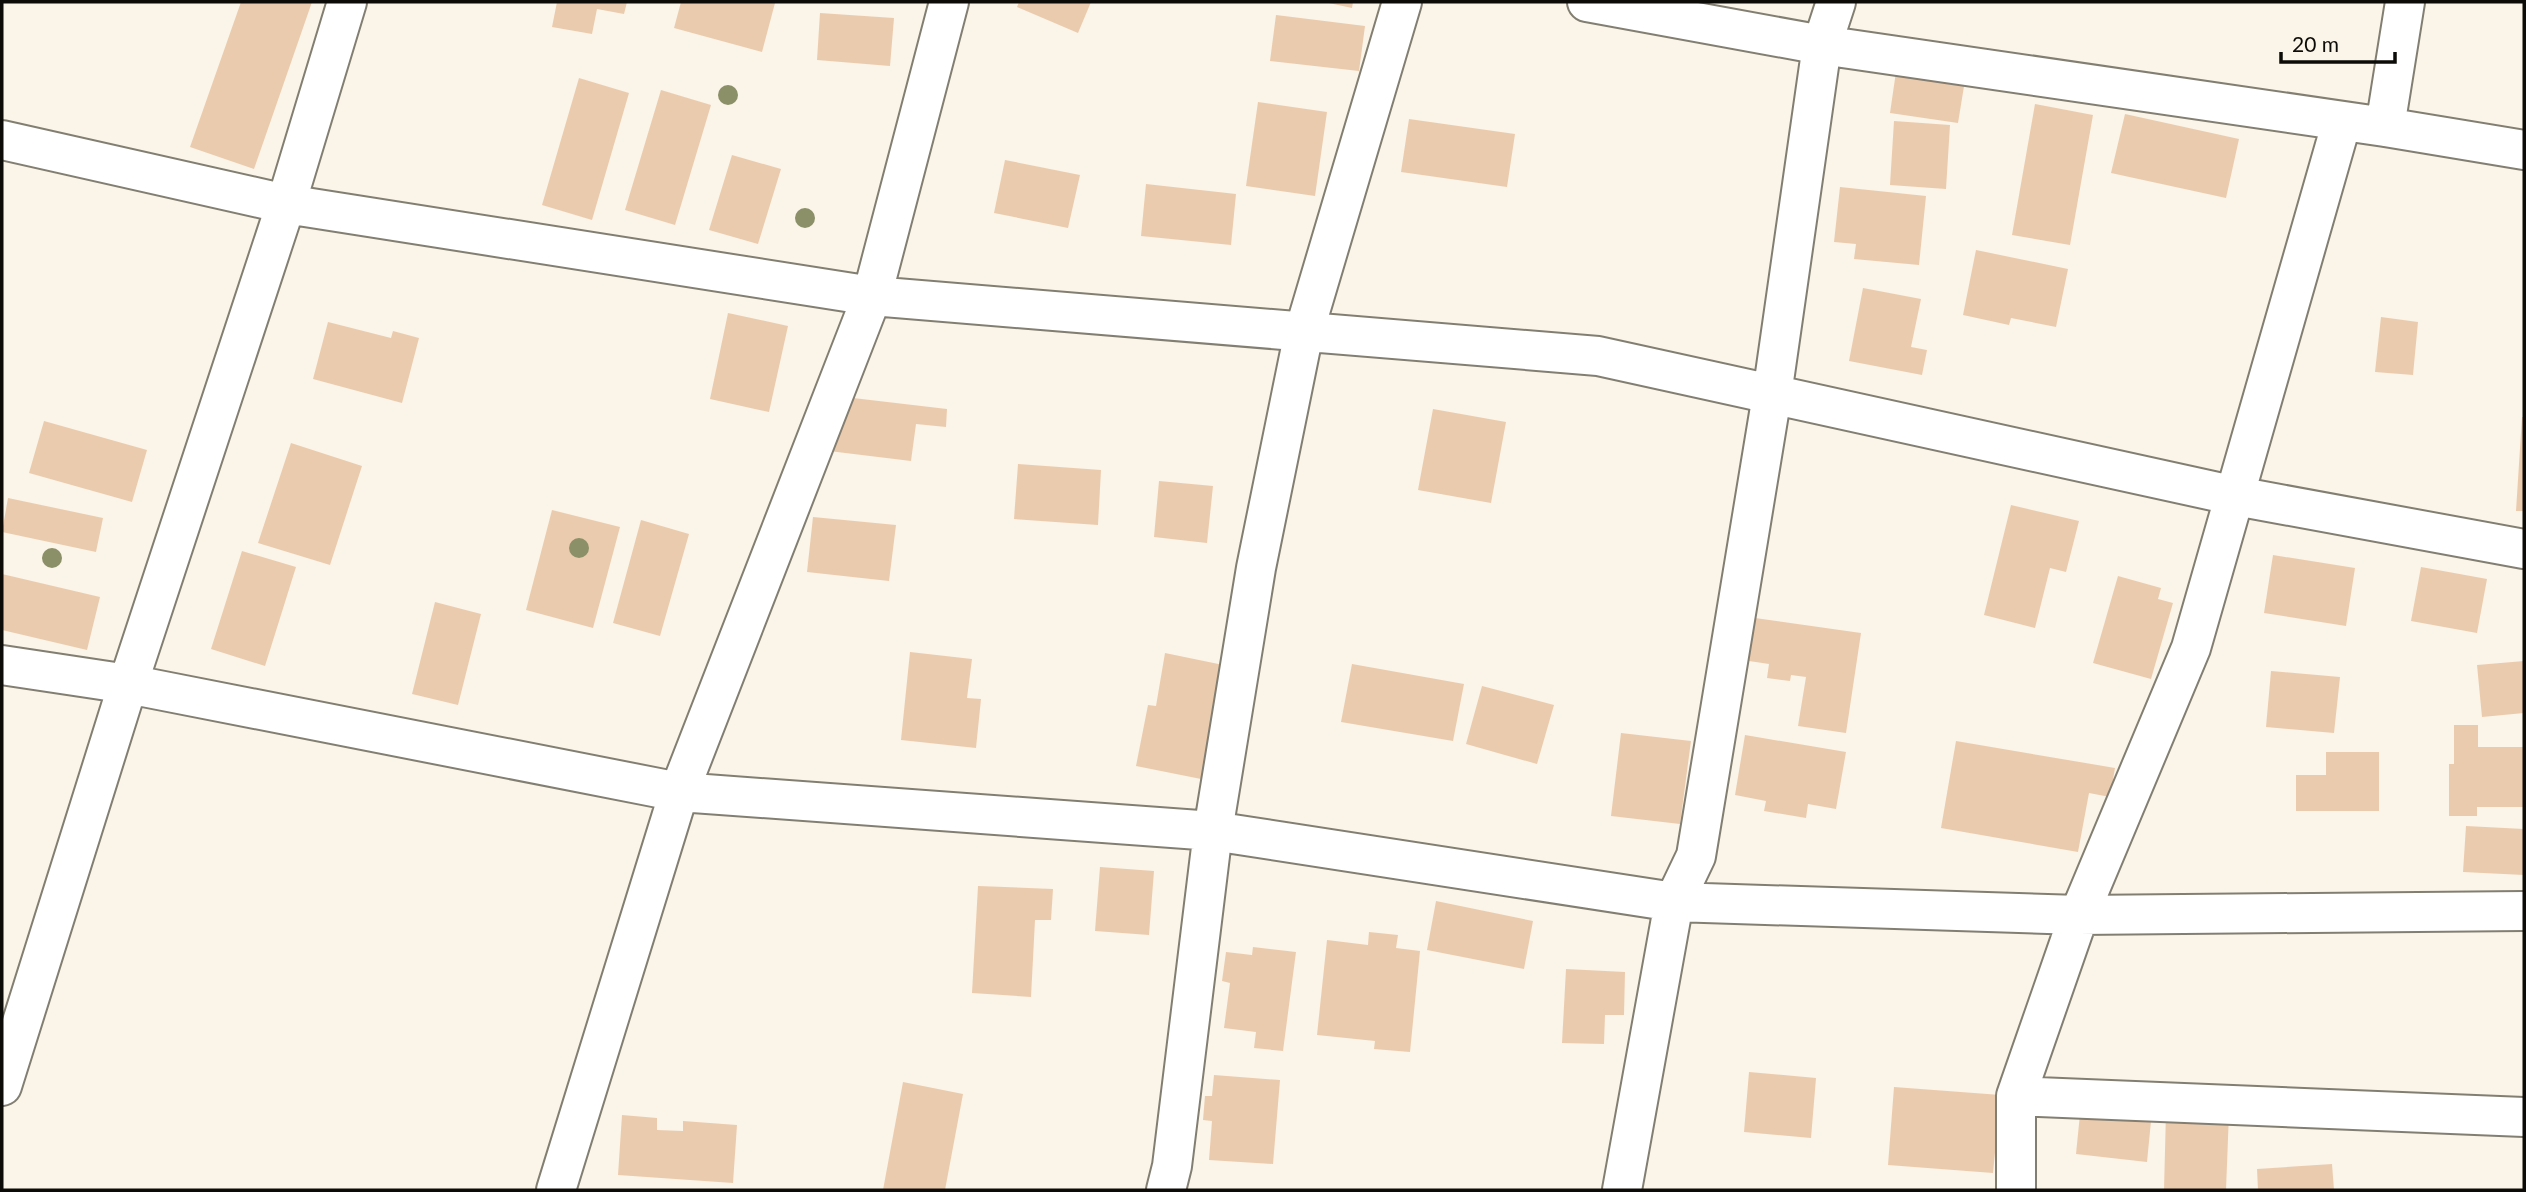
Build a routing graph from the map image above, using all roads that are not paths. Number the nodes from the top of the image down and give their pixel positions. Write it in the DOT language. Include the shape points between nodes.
graph roads {
  1 [pos="347,2"];
  2 [pos="949,2"];
  3 [pos="1402,2"];
  4 [pos="1587,2"];
  5 [pos="1836,2"];
  6 [pos="2405,2"];
  7 [pos="1822,45"];
  8 [pos="2342,121"];
  9 [pos="2385,127"];
  10 [pos="2,140"];
  11 [pos="2524,150"];
  12 [pos="286,204"];
  13 [pos="872,296"];
  14 [pos="1304,332"];
  15 [pos="1772,395"];
  16 [pos="2236,496"];
  17 [pos="2524,549"];
  18 [pos="2,665"];
  19 [pos="128,684"];
  20 [pos="679,792"];
  21 [pos="1213,831"];
  22 [pos="1674,902"];
  23 [pos="2524,911"];
  24 [pos="2079,915"];
  25 [pos="2,1086"];
  26 [pos="2016,1096"];
  27 [pos="2524,1117"];
  28 [pos="556,1190"];
  29 [pos="1166,1190"];
  30 [pos="1622,1190"];
  31 [pos="2016,1190"];
  1 -- 12 [label="street"];
  2 -- 13 [label="street"];
  3 -- 14 [label="street"];
  4 -- 7 [label="street"];
  5 -- 7 [label="street"];
  6 -- 9 [label="street"];
  7 -- 8 [label="street"];
  7 -- 15 [label="street"];
  8 -- 9 [label="street"];
  8 -- 16 [label="street"];
  9 -- 11 [label="street"];
  10 -- 12 [label="street"];
  12 -- 13 [label="street"];
  12 -- 19 [label="street"];
  13 -- 14 [label="street"];
  13 -- 20 [label="street"];
  14 -- 15 [label="street" via="1598,356"];
  14 -- 21 [label="street" via="1256,568"];
  15 -- 16 [label="street"];
  15 -- 22 [label="street" via="1696,856"];
  16 -- 17 [label="street"];
  16 -- 24 [label="street" via="2191,648"];
  18 -- 19 [label="street"];
  19 -- 20 [label="street"];
  19 -- 25 [label="street"];
  20 -- 21 [label="street"];
  20 -- 28 [label="street"];
  21 -- 22 [label="street"];
  21 -- 29 [label="street"];
  22 -- 24 [label="street"];
  22 -- 30 [label="street"];
  23 -- 24 [label="street"];
  24 -- 26 [label="street"];
  26 -- 27 [label="street"];
  26 -- 31 [label="street"];
}
